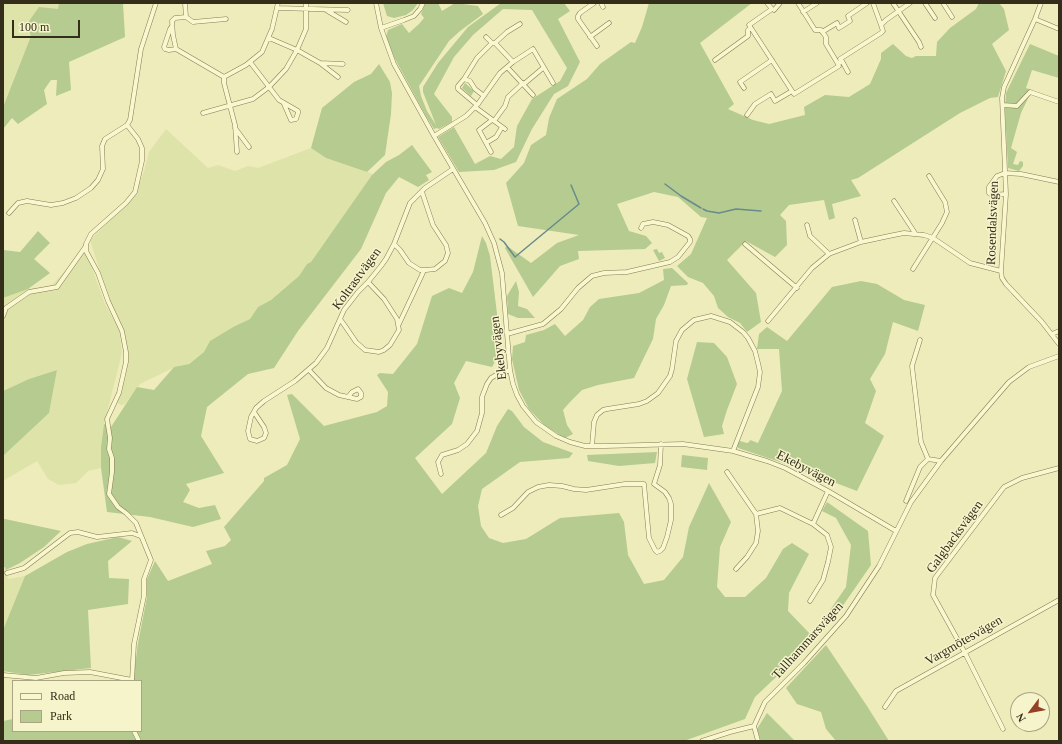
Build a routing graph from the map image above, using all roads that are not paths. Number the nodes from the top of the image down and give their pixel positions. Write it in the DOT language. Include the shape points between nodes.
graph roads {
  1 [pos="156,3"];
  2 [pos="185,3"];
  3 [pos="306,3"];
  4 [pos="376,3"];
  5 [pos="423,3"];
  6 [pos="594,3"];
  7 [pos="768,3"];
  8 [pos="780,3"];
  9 [pos="798,3"];
  10 [pos="817,3"];
  11 [pos="867,3"];
  12 [pos="873,3"];
  13 [pos="893,3"];
  14 [pos="910,3"];
  15 [pos="925,3"];
  16 [pos="943,3"];
  17 [pos="1041,3"];
  18 [pos="278,5"];
  19 [pos="306,9"];
  20 [pos="326,10"];
  21 [pos="348,10"];
  22 [pos="773,10"];
  23 [pos="898,11"];
  24 [pos="803,12"];
  25 [pos="186,17"];
  26 [pos="952,17"];
  27 [pos="935,18"];
  28 [pos="226,19"];
  29 [pos="1035,19"];
  30 [pos="346,22"];
  31 [pos="609,23"];
  32 [pos="520,24"];
  33 [pos="881,25"];
  34 [pos="172,26"];
  35 [pos="381,28"];
  36 [pos="751,28"];
  37 [pos="1059,29"];
  38 [pos="822,32"];
  39 [pos="486,37"];
  40 [pos="590,37"];
  41 [pos="269,38"];
  42 [pos="494,43"];
  43 [pos="597,46"];
  44 [pos="921,47"];
  45 [pos="176,49"];
  46 [pos="296,50"];
  47 [pos="715,60"];
  48 [pos="772,60"];
  49 [pos="250,62"];
  50 [pos="513,62"];
  51 [pos="840,62"];
  52 [pos="320,63"];
  53 [pos="344,64"];
  54 [pos="507,67"];
  55 [pos="543,68"];
  56 [pos="848,72"];
  57 [pos="224,76"];
  58 [pos="338,77"];
  59 [pos="464,79"];
  60 [pos="523,83"];
  61 [pos="553,83"];
  62 [pos="269,87"];
  63 [pos="744,88"];
  64 [pos="792,91"];
  65 [pos="533,95"];
  66 [pos="484,96"];
  67 [pos="1059,102"];
  68 [pos="284,104"];
  69 [pos="1003,105"];
  70 [pos="230,106"];
  71 [pos="476,106"];
  72 [pos="203,112"];
  73 [pos="747,115"];
  74 [pos="493,120"];
  75 [pos="127,125"];
  76 [pos="236,128"];
  77 [pos="434,136"];
  78 [pos="486,143"];
  79 [pos="249,147"];
  80 [pos="237,152"];
  81 [pos="491,152"];
  82 [pos="453,169"];
  83 [pos="1005,172"];
  84 [pos="929,176"];
  85 [pos="1059,182"];
  86 [pos="422,192"];
  87 [pos="1006,194"];
  88 [pos="894,201"];
  89 [pos="9,213"];
  90 [pos="855,220"];
  91 [pos="807,225"];
  92 [pos="641,228"];
  93 [pos="915,233"];
  94 [pos="933,238"];
  95 [pos="861,242"];
  96 [pos="394,244"];
  97 [pos="745,244"];
  98 [pos="86,246"];
  99 [pos="829,254"];
  100 [pos="913,269"];
  101 [pos="424,270"];
  102 [pos="1001,270"];
  103 [pos="368,282"];
  104 [pos="797,288"];
  105 [pos="3,316"];
  106 [pos="340,319"];
  107 [pos="768,321"];
  108 [pos="399,325"];
  109 [pos="1059,331"];
  110 [pos="507,334"];
  111 [pos="1052,334"];
  112 [pos="920,340"];
  113 [pos="1059,344"];
  114 [pos="1059,356"];
  115 [pos="309,370"];
  116 [pos="510,370"];
  117 [pos="348,397"];
  118 [pos="254,412"];
  119 [pos="661,444"];
  120 [pos="592,446"];
  121 [pos="733,451"];
  122 [pos="928,459"];
  123 [pos="940,461"];
  124 [pos="1059,468"];
  125 [pos="441,474"];
  126 [pos="730,474"];
  127 [pos="644,484"];
  128 [pos="654,484"];
  129 [pos="828,491"];
  130 [pos="906,501"];
  131 [pos="756,514"];
  132 [pos="502,515"];
  133 [pos="814,524"];
  134 [pos="896,532"];
  135 [pos="140,536"];
  136 [pos="736,569"];
  137 [pos="7,573"];
  138 [pos="1059,600"];
  139 [pos="810,601"];
  140 [pos="965,653"];
  141 [pos="3,675"];
  142 [pos="132,680"];
  143 [pos="885,706"];
  144 [pos="754,726"];
  145 [pos="1003,729"];
  146 [pos="134,732"];
  147 [pos="139,741"];
  148 [pos="702,741"];
  149 [pos="758,741"];
  1 -- 75 [label="street" via="141,49 132,115"];
  2 -- 25 [label="street"];
  3 -- 19 [label="street"];
  4 -- 35 [label="street, Ekebyvägen"];
  5 -- 35 [label="street" via="414,16"];
  6 -- 40 [label="street" via="578,16"];
  7 -- 22 [label="street"];
  8 -- 22 [label="street"];
  9 -- 24 [label="street"];
  10 -- 24 [label="street"];
  11 -- 38 [label="street" via="848,16 850,21 839,28 837,23"];
  12 -- 33 [label="street"];
  13 -- 23 [label="street"];
  14 -- 23 [label="street"];
  15 -- 27 [label="street"];
  16 -- 26 [label="street"];
  17 -- 29 [label="street, Rosendalsvägen"];
  18 -- 19 [label="street"];
  18 -- 41 [label="street"];
  19 -- 20 [label="street"];
  19 -- 46 [label="street" via="306,29"];
  20 -- 21 [label="street"];
  20 -- 30 [label="street"];
  22 -- 36 [label="street" via="749,24"];
  23 -- 33 [label="street"];
  23 -- 44 [label="street"];
  24 -- 38 [label="street" via="815,30 820,29"];
  25 -- 28 [label="street" via="193,22"];
  25 -- 34 [label="street" via="175,18"];
  29 -- 37 [label="street"];
  29 -- 69 [label="street, Rosendalsvägen" via="1007,77"];
  31 -- 40 [label="street"];
  32 -- 42 [label="street"];
  33 -- 51 [label="street" via="881,34 840,59"];
  34 -- 45 [label="street"];
  34 -- 45 [label="street" via="164,47 169,50"];
  35 -- 77 [label="street, Ekebyvägen" via="394,64"];
  36 -- 47 [label="street" via="748,30 748,36"];
  36 -- 48 [label="street"];
  38 -- 51 [label="street" via="826,37 826,44"];
  39 -- 42 [label="street"];
  40 -- 43 [label="street"];
  41 -- 46 [label="street"];
  41 -- 49 [label="street" via="262,52"];
  42 -- 50 [label="street"];
  42 -- 59 [label="street" via="477,58"];
  45 -- 57 [label="street"];
  46 -- 52 [label="street"];
  46 -- 62 [label="street" via="286,69"];
  48 -- 63 [label="street" via="740,82"];
  48 -- 64 [label="street"];
  49 -- 57 [label="street"];
  49 -- 62 [label="street"];
  50 -- 54 [label="street"];
  50 -- 55 [label="street" via="533,49"];
  51 -- 56 [label="street"];
  51 -- 64 [label="street" via="839,66 794,94"];
  52 -- 53 [label="street"];
  52 -- 58 [label="street"];
  54 -- 60 [label="street"];
  54 -- 66 [label="street" via="493,81"];
  55 -- 60 [label="street"];
  55 -- 61 [label="street"];
  57 -- 70 [label="street"];
  59 -- 66 [label="street" via="470,81"];
  59 -- 71 [label="street" via="458,89"];
  60 -- 65 [label="street"];
  60 -- 74 [label="street" via="508,97 505,106"];
  62 -- 68 [label="street"];
  62 -- 70 [label="street" via="253,100"];
  64 -- 73 [label="street" via="775,101 771,94 755,104"];
  66 -- 71 [label="street"];
  67 -- 69 [label="street" via="1030,92 1017,106"];
  69 -- 83 [label="street, Rosendalsvägen"];
  70 -- 72 [label="street"];
  70 -- 76 [label="street"];
  71 -- 74 [label="street"];
  71 -- 77 [label="street" via="466,116"];
  74 -- 78 [label="street" via="479,130"];
  74 -- 78 [label="street" via="504,128"];
  75 -- 89 [label="street" via="105,140 102,146 103,169 91,188 63,203 18,203"];
  75 -- 98 [label="street" via="142,148 135,192 90,234"];
  76 -- 79 [label="street"];
  76 -- 80 [label="street"];
  77 -- 82 [label="street, Ekebyvägen"];
  78 -- 81 [label="street"];
  82 -- 86 [label="street, Koltrastvägen"];
  82 -- 110 [label="street, Ekebyvägen" via="494,243 502,273"];
  83 -- 85 [label="street"];
  83 -- 87 [label="street, Rosendalsvägen"];
  83 -- 87 [label="street" via="997,176 989,187 989,193"];
  84 -- 94 [label="street" via="945,202 946,212"];
  86 -- 96 [label="street, Koltrastvägen" via="414,198 408,209"];
  86 -- 101 [label="street" via="430,218 448,253 440,266"];
  87 -- 102 [label="street, Rosendalsvägen"];
  88 -- 93 [label="street"];
  90 -- 95 [label="street"];
  91 -- 99 [label="street" via="810,236"];
  92 -- 110 [label="street" via="643,224 653,222 668,225 688,236 690,242 678,257 670,262 627,272 592,276 578,288 562,309 543,324"];
  93 -- 94 [label="street"];
  93 -- 95 [label="street"];
  94 -- 100 [label="street"];
  94 -- 102 [label="street" via="970,262"];
  95 -- 99 [label="street"];
  96 -- 101 [label="street" via="409,263"];
  96 -- 103 [label="street, Koltrastvägen"];
  97 -- 104 [label="street"];
  98 -- 105 [label="street" via="57,287 28,292 6,308"];
  98 -- 135 [label="street" via="86,252 98,273 122,331 126,352 119,393 107,419 112,458 109,494 118,507 136,523"];
  99 -- 104 [label="street" via="812,268"];
  101 -- 108 [label="street"];
  102 -- 111 [label="street, Rosendalsvägen" via="1002,278 1012,292"];
  103 -- 106 [label="street, Koltrastvägen" via="348,304"];
  103 -- 108 [label="street" via="384,299"];
  104 -- 107 [label="street"];
  106 -- 108 [label="street" via="358,345 379,352 387,348 397,335"];
  106 -- 115 [label="street, Koltrastvägen" via="326,348"];
  109 -- 111 [label="street"];
  110 -- 116 [label="street, Ekebyvägen"];
  111 -- 113 [label="street, Rosendalsvägen"];
  112 -- 122 [label="street" via="912,366 921,442"];
  114 -- 123 [label="street, Tallhammarsvägen" via="1028,367 1009,382"];
  115 -- 117 [label="street" via="326,388"];
  115 -- 118 [label="street, Koltrastvägen" via="264,401"];
  116 -- 120 [label="street, Ekebyvägen" via="517,395 536,422 556,436 570,442"];
  116 -- 125 [label="street" via="491,378 487,384 482,397 482,413 477,431 467,444 442,455 438,462"];
  118 -- 118 [label="street, Koltrastvägen" via="248,425 248,435 257,441 264,438 266,433"];
  119 -- 120 [label="street, Ekebyvägen"];
  119 -- 121 [label="street, Ekebyvägen" via="684,444"];
  119 -- 128 [label="street" via="660,465"];
  120 -- 121 [label="street" via="594,422 598,415 603,410 639,404 658,393 670,376 676,341 682,330 694,320 711,316 730,322 740,330 755,351 760,372 758,387"];
  121 -- 129 [label="street, Ekebyvägen" via="785,468"];
  122 -- 123 [label="street"];
  122 -- 130 [label="street" via="920,467"];
  123 -- 134 [label="street, Tallhammarsvägen" via="911,502"];
  124 -- 140 [label="street, Galgbacksvägen" via="1022,478 1004,487 935,578 933,595"];
  126 -- 131 [label="street"];
  127 -- 128 [label="street"];
  127 -- 128 [label="street" via="649,538 658,552 663,548 667,537 671,504 665,492"];
  127 -- 132 [label="street" via="586,490 549,485 538,487 528,492 513,508"];
  129 -- 133 [label="street"];
  129 -- 134 [label="street, Ekebyvägen"];
  131 -- 133 [label="street" via="780,508"];
  131 -- 136 [label="street" via="756,543 748,557"];
  133 -- 139 [label="street" via="827,536 831,547 823,580"];
  134 -- 144 [label="street, Tallhammarsvägen" via="880,566 846,616 765,702"];
  135 -- 137 [label="street" via="132,533 97,537 78,532 70,533 24,568"];
  135 -- 142 [label="street" via="151,560 144,579 144,596 134,644"];
  138 -- 140 [label="street, Vargmötesvägen"];
  140 -- 143 [label="street, Vargmötesvägen" via="896,691"];
  140 -- 145 [label="street, Galgbacksvägen"];
  141 -- 142 [label="street" via="36,678 90,672"];
  144 -- 148 [label="street"];
  144 -- 149 [label="street"];
  146 -- 147 [label="street"];
}
